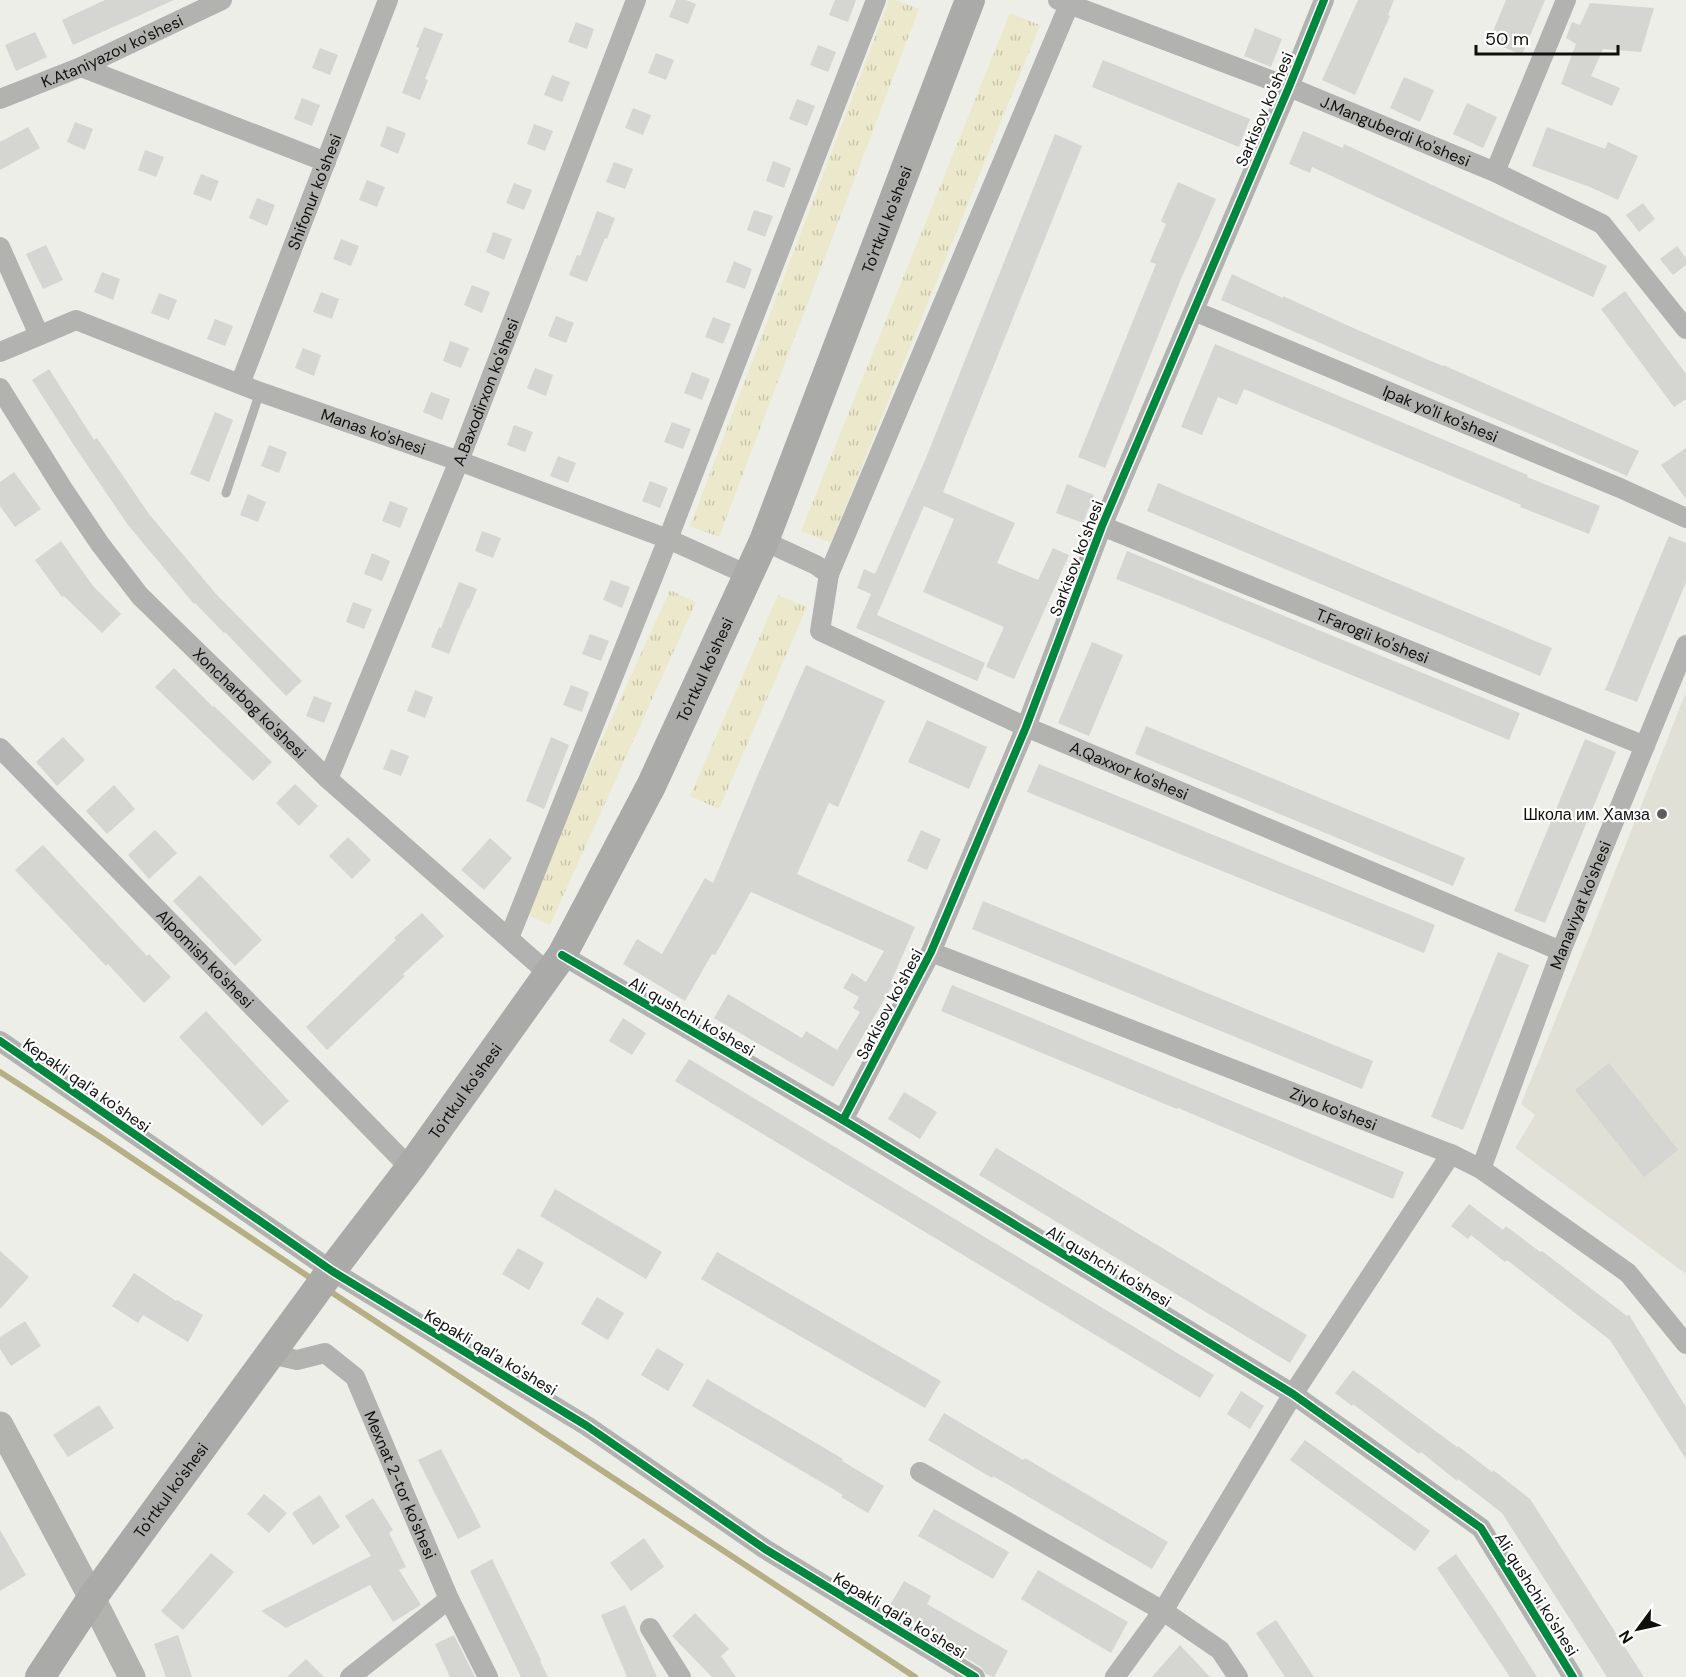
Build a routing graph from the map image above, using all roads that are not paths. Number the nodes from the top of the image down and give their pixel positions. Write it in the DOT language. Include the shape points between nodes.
graph roads {
  1 [pos="222,0"];
  2 [pos="636,0"];
  3 [pos="876,0"];
  4 [pos="970,0"];
  5 [pos="1324,0"];
  6 [pos="1566,0"];
  7 [pos="1066,1"];
  8 [pos="381,2"];
  9 [pos="81,67"];
  10 [pos="1289,87"];
  11 [pos="0,99"];
  12 [pos="326,162"];
  13 [pos="1495,172"];
  14 [pos="0,247"];
  15 [pos="1194,310"];
  16 [pos="1686,329"];
  17 [pos="39,335"];
  18 [pos="0,352"];
  19 [pos="240,384"];
  20 [pos="0,388"];
  21 [pos="260,392"];
  22 [pos="459,461"];
  23 [pos="226,493"];
  24 [pos="1686,518"];
  25 [pos="1102,526"];
  26 [pos="668,539"];
  27 [pos="764,541"];
  28 [pos="748,574"];
  29 [pos="829,574"];
  30 [pos="1686,645"];
  31 [pos="1026,727"];
  32 [pos="1645,746"];
  33 [pos="0,748"];
  34 [pos="328,779"];
  35 [pos="509,938"];
  36 [pos="1561,951"];
  37 [pos="931,952"];
  38 [pos="556,964"];
  39 [pos="0,1041"];
  40 [pos="843,1120"];
  41 [pos="1451,1154"];
  42 [pos="410,1168"];
  43 [pos="1481,1168"];
  44 [pos="328,1275"];
  45 [pos="1686,1344"];
  46 [pos="270,1354"];
  47 [pos="1293,1394"];
  48 [pos="0,1425"];
  49 [pos="920,1472"];
  50 [pos="92,1598"];
  51 [pos="449,1599"];
  52 [pos="1163,1611"];
  53 [pos="650,1628"];
  54 [pos="40,1677"];
  55 [pos="132,1677"];
  56 [pos="350,1677"];
  57 [pos="488,1677"];
  58 [pos="681,1677"];
  59 [pos="975,1677"];
  60 [pos="1115,1677"];
  61 [pos="1238,1677"];
  62 [pos="1573,1677"];
  1 -- 9 [label="street, K.Ataniyazov ko'shesi"];
  2 -- 22 [label="street, A.Baxodirxon ko'shesi"];
  3 -- 26 [label="street"];
  4 -- 27 [label="main road, To'rtkul ko'shesi"];
  5 -- 10 [label="street, Sarkisov ko'shesi"];
  6 -- 13 [label="street"];
  7 -- 10 [label="street, J.Manguberdi ko'shesi"];
  7 -- 29 [label="street"];
  8 -- 12 [label="street, Shifonur ko'shesi"];
  9 -- 11 [label="street, K.Ataniyazov ko'shesi"];
  9 -- 12 [label="street"];
  10 -- 13 [label="street, J.Manguberdi ko'shesi"];
  10 -- 15 [label="street, Sarkisov ko'shesi"];
  12 -- 19 [label="street, Shifonur ko'shesi"];
  13 -- 16 [label="street, J.Manguberdi ko'shesi" via="1602,224"];
  14 -- 17 [label="street"];
  15 -- 24 [label="street, Ipak yo'li ko'shesi"];
  15 -- 25 [label="street, Sarkisov ko'shesi"];
  17 -- 18 [label="street, Manas ko'shesi"];
  17 -- 19 [label="street, Manas ko'shesi" via="76,320"];
  19 -- 21 [label="street, Manas ko'shesi"];
  20 -- 34 [label="street, Xoncharbog ko'shesi" via="100,544 140,596"];
  21 -- 22 [label="street, Manas ko'shesi"];
  21 -- 23 [label="lane"];
  22 -- 26 [label="street, Manas ko'shesi"];
  22 -- 34 [label="street, A.Baxodirxon ko'shesi"];
  25 -- 31 [label="street, Sarkisov ko'shesi"];
  25 -- 32 [label="street, T.Farogii ko'shesi"];
  26 -- 28 [label="street, Manas ko'shesi"];
  26 -- 35 [label="street"];
  27 -- 28 [label="main road, To'rtkul ko'shesi"];
  27 -- 29 [label="street"];
  28 -- 38 [label="main road, To'rtkul ko'shesi" via="651,786"];
  29 -- 31 [label="street, A.Qaxxor ko'shesi" via="820,631"];
  30 -- 32 [label="street, Manaviyat ko'shesi"];
  31 -- 36 [label="street, A.Qaxxor ko'shesi"];
  31 -- 37 [label="street, Sarkisov ko'shesi"];
  32 -- 36 [label="street, Manaviyat ko'shesi"];
  33 -- 42 [label="street, Alpomish ko'shesi"];
  34 -- 35 [label="street, Xoncharbog ko'shesi"];
  35 -- 38 [label="street, Xoncharbog ko'shesi"];
  36 -- 43 [label="street, Manaviyat ko'shesi"];
  37 -- 40 [label="street, Sarkisov ko'shesi"];
  37 -- 41 [label="street, Ziyo ko'shesi"];
  38 -- 40 [label="street, Ali qushchi ko'shesi"];
  38 -- 42 [label="main road, To'rtkul ko'shesi"];
  39 -- 44 [label="street, Kepakli qal'a ko'shesi"];
  40 -- 47 [label="street, Ali qushchi ko'shesi"];
  41 -- 43 [label="street, Ziyo ko'shesi"];
  41 -- 47 [label="street"];
  42 -- 44 [label="main road, To'rtkul ko'shesi"];
  43 -- 45 [label="street, Ziyo ko'shesi" via="1628,1273"];
  44 -- 46 [label="main road, To'rtkul ko'shesi"];
  44 -- 59 [label="street, Kepakli qal'a ko'shesi" via="587,1426 765,1549"];
  46 -- 50 [label="main road, To'rtkul ko'shesi"];
  46 -- 51 [label="street, Mexnat 2-tor ko'shesi" via="297,1360 325,1353 355,1377"];
  47 -- 52 [label="street"];
  47 -- 62 [label="street, Ali qushchi ko'shesi" via="1481,1528"];
  48 -- 50 [label="main road"];
  49 -- 52 [label="street"];
  50 -- 54 [label="main road, To'rtkul ko'shesi"];
  50 -- 55 [label="main road"];
  51 -- 56 [label="street"];
  51 -- 57 [label="street, Mexnat 2-tor ko'shesi"];
  52 -- 60 [label="street"];
  52 -- 61 [label="street" via="1220,1650"];
  53 -- 58 [label="street"];
}
